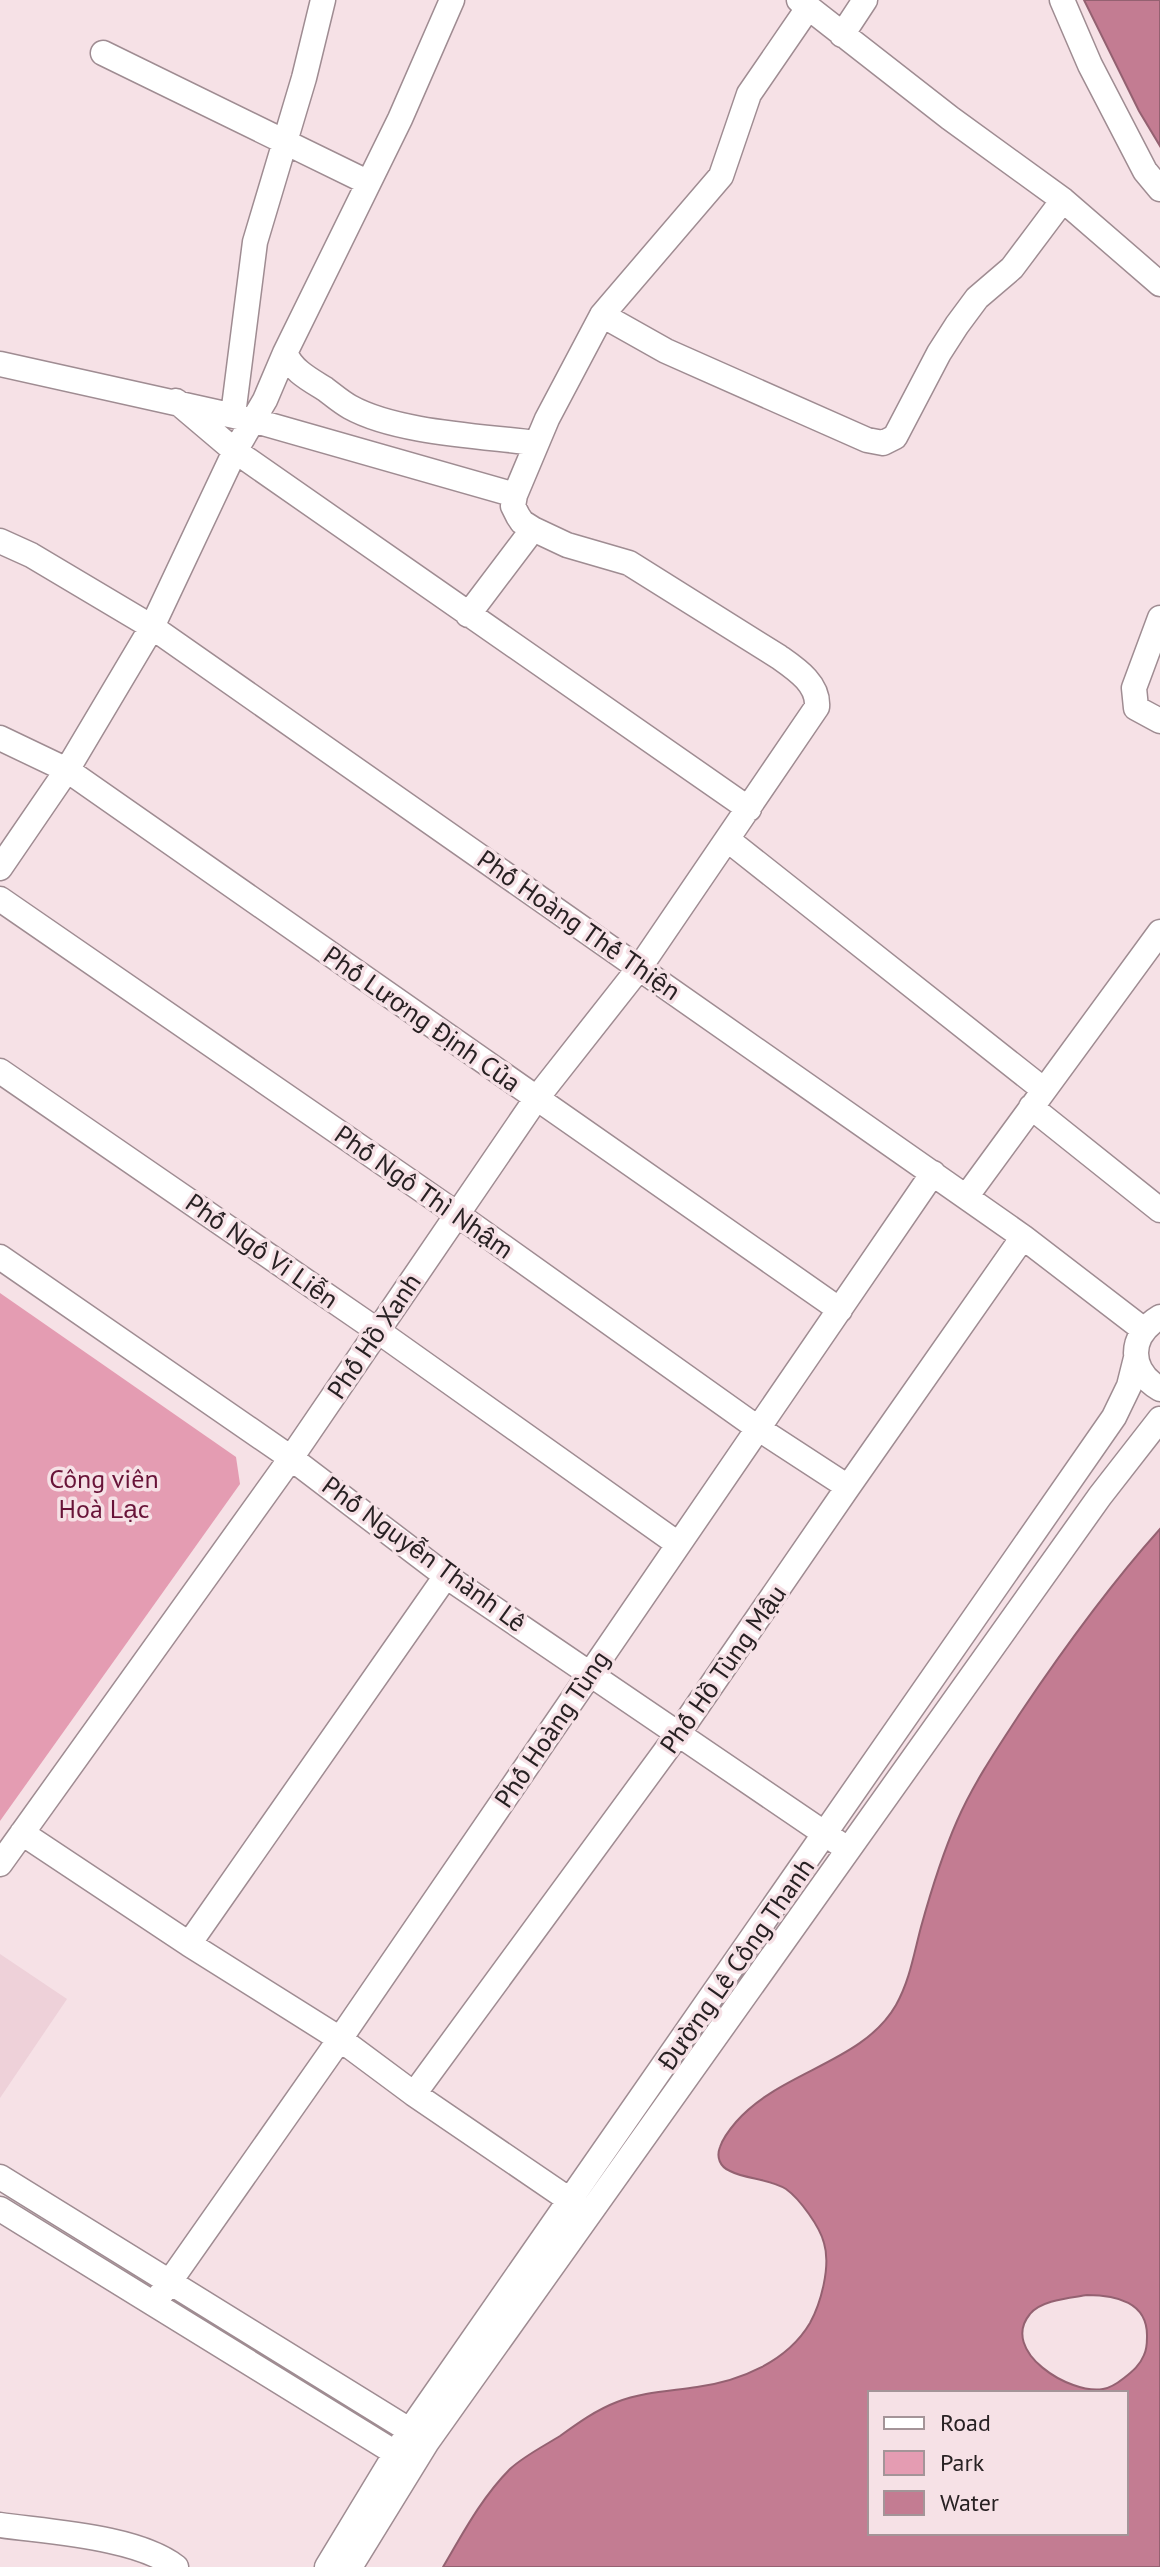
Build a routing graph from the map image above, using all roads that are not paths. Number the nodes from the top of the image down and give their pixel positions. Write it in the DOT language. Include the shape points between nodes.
graph roads {
  1 [pos="323,0"];
  2 [pos="452,0"];
  3 [pos="865,0"];
  4 [pos="1062,0"];
  5 [pos="803,4"];
  6 [pos="842,35"];
  7 [pos="103,53"];
  8 [pos="286,144"];
  9 [pos="367,182"];
  10 [pos="1160,189"];
  11 [pos="1063,200"];
  12 [pos="1160,284"];
  13 [pos="602,315"];
  14 [pos="285,353"];
  15 [pos="0,364"];
  16 [pos="176,401"];
  17 [pos="242,418"];
  18 [pos="536,443"];
  19 [pos="235,451"];
  20 [pos="515,495"];
  21 [pos="533,529"];
  22 [pos="0,541"];
  23 [pos="468,615"];
  24 [pos="1160,618"];
  25 [pos="152,627"];
  26 [pos="1160,721"];
  27 [pos="0,738"];
  28 [pos="67,770"];
  29 [pos="749,809"];
  30 [pos="728,840"];
  31 [pos="0,868"];
  32 [pos="0,899"];
  33 [pos="1160,932"];
  34 [pos="640,967"];
  35 [pos="0,1071"];
  36 [pos="1038,1098"];
  37 [pos="536,1099"];
  38 [pos="933,1173"];
  39 [pos="966,1197"];
  40 [pos="1160,1210"];
  41 [pos="457,1214"];
  42 [pos="1023,1237"];
  43 [pos="0,1257"];
  44 [pos="840,1310"];
  45 [pos="1152,1324"];
  46 [pos="378,1331"];
  47 [pos="1136,1358"];
  48 [pos="1160,1389"];
  49 [pos="1160,1419"];
  50 [pos="759,1429"];
  51 [pos="291,1458"];
  52 [pos="848,1487"];
  53 [pos="678,1544"];
  54 [pos="446,1576"];
  55 [pos="591,1672"];
  56 [pos="678,1734"];
  57 [pos="22,1833"];
  58 [pos="826,1834"];
  59 [pos="848,1850"];
  60 [pos="0,1864"];
  61 [pos="189,1944"];
  62 [pos="340,2039"];
  63 [pos="414,2094"];
  64 [pos="0,2177"];
  65 [pos="571,2201"];
  66 [pos="0,2209"];
  67 [pos="167,2282"];
  68 [pos="154,2304"];
  69 [pos="418,2436"];
  70 [pos="404,2458"];
  71 [pos="0,2525"];
  72 [pos="176,2567"];
  73 [pos="327,2567"];
  74 [pos="350,2567"];
  1 -- 8 [label="street"];
  2 -- 9 [label="street"];
  3 -- 6 [label="street"];
  4 -- 10 [label="street" via="1090,65 1145,171"];
  5 -- 6 [label="street"];
  5 -- 13 [label="street" via="749,94 721,176"];
  6 -- 11 [label="street"];
  7 -- 8 [label="street"];
  8 -- 9 [label="street"];
  8 -- 17 [label="street" via="255,242"];
  9 -- 14 [label="street"];
  11 -- 12 [label="street"];
  11 -- 13 [label="street" via="1012,268 977,298 957,325 895,437 883,443 666,351"];
  13 -- 18 [label="street"];
  14 -- 17 [label="street" via="265,400"];
  14 -- 18 [label="street" via="307,378 349,407 376,418"];
  15 -- 16 [label="street"];
  16 -- 17 [label="street"];
  16 -- 19 [label="street"];
  17 -- 19 [label="street"];
  17 -- 20 [label="street"];
  18 -- 20 [label="street"];
  19 -- 23 [label="street"];
  19 -- 25 [label="street"];
  20 -- 21 [label="street" via="518,516"];
  21 -- 23 [label="street"];
  21 -- 29 [label="street, Phố Hồ Xanh" via="629,563 800,672 814,691 817,707"];
  22 -- 25 [label="street, Phố Hoàng Thế Thiện"];
  23 -- 29 [label="street"];
  24 -- 26 [label="street" via="1134,688 1136,708"];
  25 -- 28 [label="street"];
  25 -- 34 [label="street, Phố Hoàng Thế Thiện"];
  27 -- 28 [label="street, Phố Lương Định Của"];
  28 -- 31 [label="street"];
  28 -- 37 [label="street, Phố Lương Định Của"];
  29 -- 30 [label="street, Phố Hồ Xanh"];
  30 -- 34 [label="street, Phố Hồ Xanh"];
  30 -- 36 [label="street"];
  32 -- 41 [label="street, Phố Ngô Thì Nhậm"];
  33 -- 36 [label="street"];
  34 -- 37 [label="street, Phố Hồ Xanh"];
  34 -- 38 [label="street, Phố Hoàng Thế Thiện"];
  35 -- 46 [label="street, Phố Ngô Vi Liễn"];
  36 -- 39 [label="street"];
  36 -- 40 [label="street"];
  37 -- 41 [label="street, Phố Hồ Xanh"];
  37 -- 44 [label="street, Phố Lương Định Của"];
  38 -- 39 [label="street, Phố Hoàng Thế Thiện"];
  38 -- 44 [label="street, Phố Hoàng Tùng"];
  39 -- 42 [label="street, Phố Hoàng Thế Thiện"];
  41 -- 46 [label="street, Phố Hồ Xanh"];
  41 -- 50 [label="street, Phố Ngô Thì Nhậm"];
  42 -- 45 [label="street, Phố Hoàng Thế Thiện"];
  42 -- 52 [label="street, Phố Hồ Tùng Mậu"];
  43 -- 51 [label="street, Phố Nguyễn Thành Lê"];
  44 -- 50 [label="street, Phố Hoàng Tùng"];
  45 -- 47 [label="street, Đường Lê Công Thanh" via="1137,1344"];
  46 -- 51 [label="street, Phố Hồ Xanh"];
  46 -- 53 [label="street, Phố Ngô Vi Liễn"];
  47 -- 48 [label="street" via="1140,1371"];
  47 -- 58 [label="street, Đường Lê Công Thanh" via="1114,1417"];
  49 -- 59 [label="street, Đường Lê Công Thanh"];
  50 -- 52 [label="street, Phố Ngô Thì Nhậm"];
  50 -- 53 [label="street, Phố Hoàng Tùng"];
  51 -- 54 [label="street, Phố Nguyễn Thành Lê"];
  51 -- 57 [label="street, Phố Hồ Xanh"];
  52 -- 56 [label="street, Phố Hồ Tùng Mậu"];
  53 -- 55 [label="street, Phố Hoàng Tùng"];
  54 -- 55 [label="street, Phố Nguyễn Thành Lê"];
  54 -- 61 [label="street"];
  55 -- 56 [label="street, Phố Nguyễn Thành Lê"];
  55 -- 62 [label="street, Phố Hoàng Tùng"];
  56 -- 58 [label="street, Phố Nguyễn Thành Lê"];
  56 -- 63 [label="street, Phố Hồ Tùng Mậu"];
  57 -- 60 [label="street, Phố Hồ Xanh"];
  57 -- 61 [label="street"];
  58 -- 59 [label="street, Phố Nguyễn Thành Lê"];
  58 -- 65 [label="street, Đường Lê Công Thanh"];
  59 -- 69 [label="street, Đường Lê Công Thanh"];
  61 -- 62 [label="street"];
  62 -- 63 [label="street"];
  62 -- 67 [label="street, Phố Hoàng Tùng"];
  63 -- 65 [label="street"];
  64 -- 67 [label="street"];
  65 -- 69 [label="street, Đường Lê Công Thanh"];
  66 -- 68 [label="street"];
  67 -- 68 [label="street, Phố Hoàng Tùng"];
  67 -- 69 [label="street"];
  68 -- 70 [label="street"];
  69 -- 70 [label="street, Đường Lê Công Thanh"];
  70 -- 73 [label="street, Đường Lê Công Thanh"];
  70 -- 74 [label="street, Đường Lê Công Thanh"];
  71 -- 72 [label="street" via="140,2547"];
}
